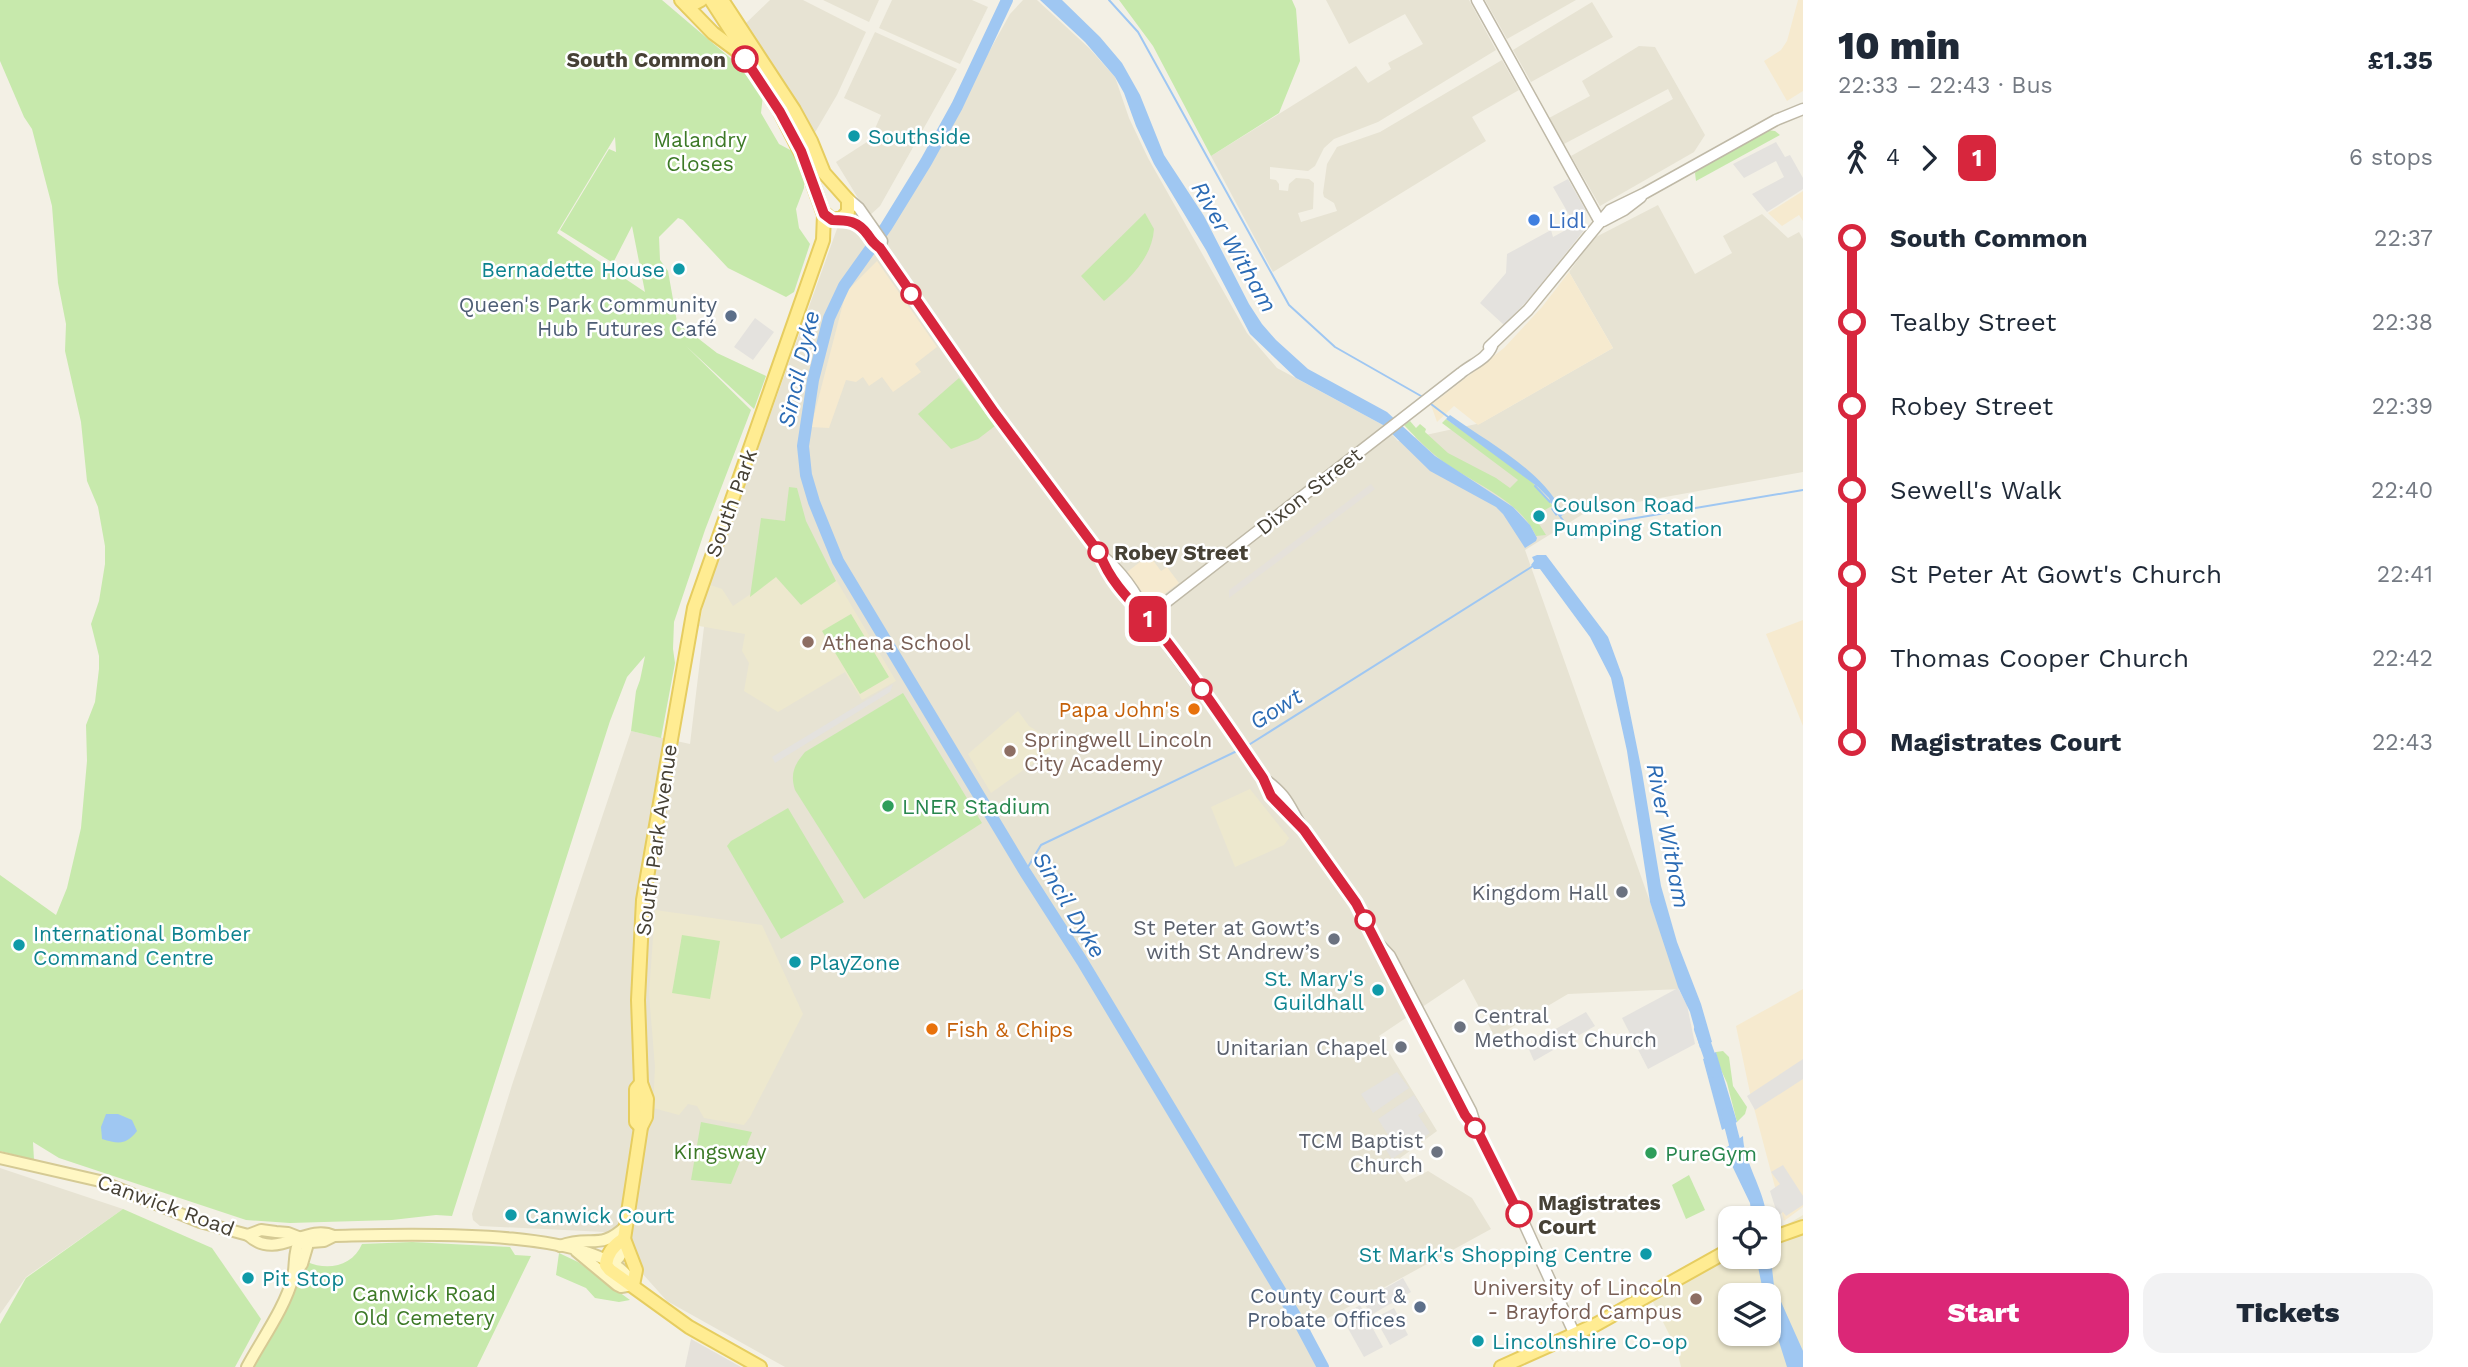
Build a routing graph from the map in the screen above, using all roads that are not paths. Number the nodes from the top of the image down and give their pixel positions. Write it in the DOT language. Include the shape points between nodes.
graph roads {
  1 [pos="701,0"];
  2 [pos="711,0"];
  3 [pos="722,0"];
  4 [pos="1477,0"];
  5 [pos="688,6"];
  6 [pos="722,16"];
  7 [pos="735,20"];
  8 [pos="744,56"];
  9 [pos="1803,109"];
  10 [pos="844,196"];
  11 [pos="823,211"];
  12 [pos="841,219"];
  13 [pos="1600,222"];
  14 [pos="871,232"];
  15 [pos="823,240"];
  16 [pos="694,608"];
  17 [pos="1147,617"];
  18 [pos="0,1158"];
  19 [pos="1803,1227"];
  20 [pos="625,1233"];
  21 [pos="1781,1235"];
  22 [pos="300,1239"];
  23 [pos="561,1246"];
  24 [pos="576,1251"];
  25 [pos="1718,1257"];
  26 [pos="608,1263"];
  27 [pos="591,1264"];
  28 [pos="633,1285"];
  29 [pos="1575,1335"];
  30 [pos="247,1367"];
  31 [pos="761,1367"];
  32 [pos="1501,1367"];
  1 -- 5 [label="main road"];
  2 -- 6 [label="main road"];
  3 -- 7 [label="main road"];
  4 -- 13 [label="street"];
  5 -- 6 [label="main road"];
  5 -- 8 [label="main road" via="696,18"];
  6 -- 7 [label="main road"];
  6 -- 8 [label="main road"];
  7 -- 10 [label="main road" via="794,110 824,173"];
  8 -- 11 [label="main road" via="801,151"];
  9 -- 13 [label="street, Dixon Street" via="1731,144"];
  10 -- 11 [label="main road" via="827,195"];
  10 -- 12 [label="main road" via="849,209"];
  10 -- 14 [label="street" via="859,208"];
  11 -- 12 [label="main road" via="829,218"];
  11 -- 15 [label="main road, South Park"];
  12 -- 14 [label="street"];
  12 -- 15 [label="main road, South Park"];
  13 -- 17 [label="street, Dixon Street" via="1489,353"];
  14 -- 17 [label="street" via="882,241 881,249 1002,424 1140,601"];
  15 -- 16 [label="main road, South Park"];
  16 -- 20 [label="main road, South Park Avenue" via="643,900 638,1000 641,1083 647,1099"];
  17 -- 29 [label="street" via="1239,743 1271,796 1304,830 1342,881 1478,1132"];
  18 -- 22 [label="main road, Canwick Road" via="108,1183 200,1222 248,1234 261,1230 288,1233"];
  19 -- 21 [label="main road"];
  20 -- 23 [label="main road" via="605,1241 575,1240"];
  20 -- 26 [label="main road"];
  20 -- 28 [label="main road" via="636,1270"];
  22 -- 23 [label="main road, Canwick Road" via="326,1233 334,1237 462,1235"];
  22 -- 30 [label="main road" via="307,1247 302,1264"];
  23 -- 24 [label="main road, Canwick Road"];
  24 -- 26 [label="main road, Canwick Road" via="587,1251"];
  24 -- 27 [label="main road, Canwick Road"];
  25 -- 29 [label="main road"];
  26 -- 27 [label="main road"];
  26 -- 28 [label="main road"];
  27 -- 28 [label="main road, Canwick Road" via="621,1287"];
  28 -- 31 [label="main road, Canwick Road" via="689,1327"];
  29 -- 32 [label="main road"];
}
